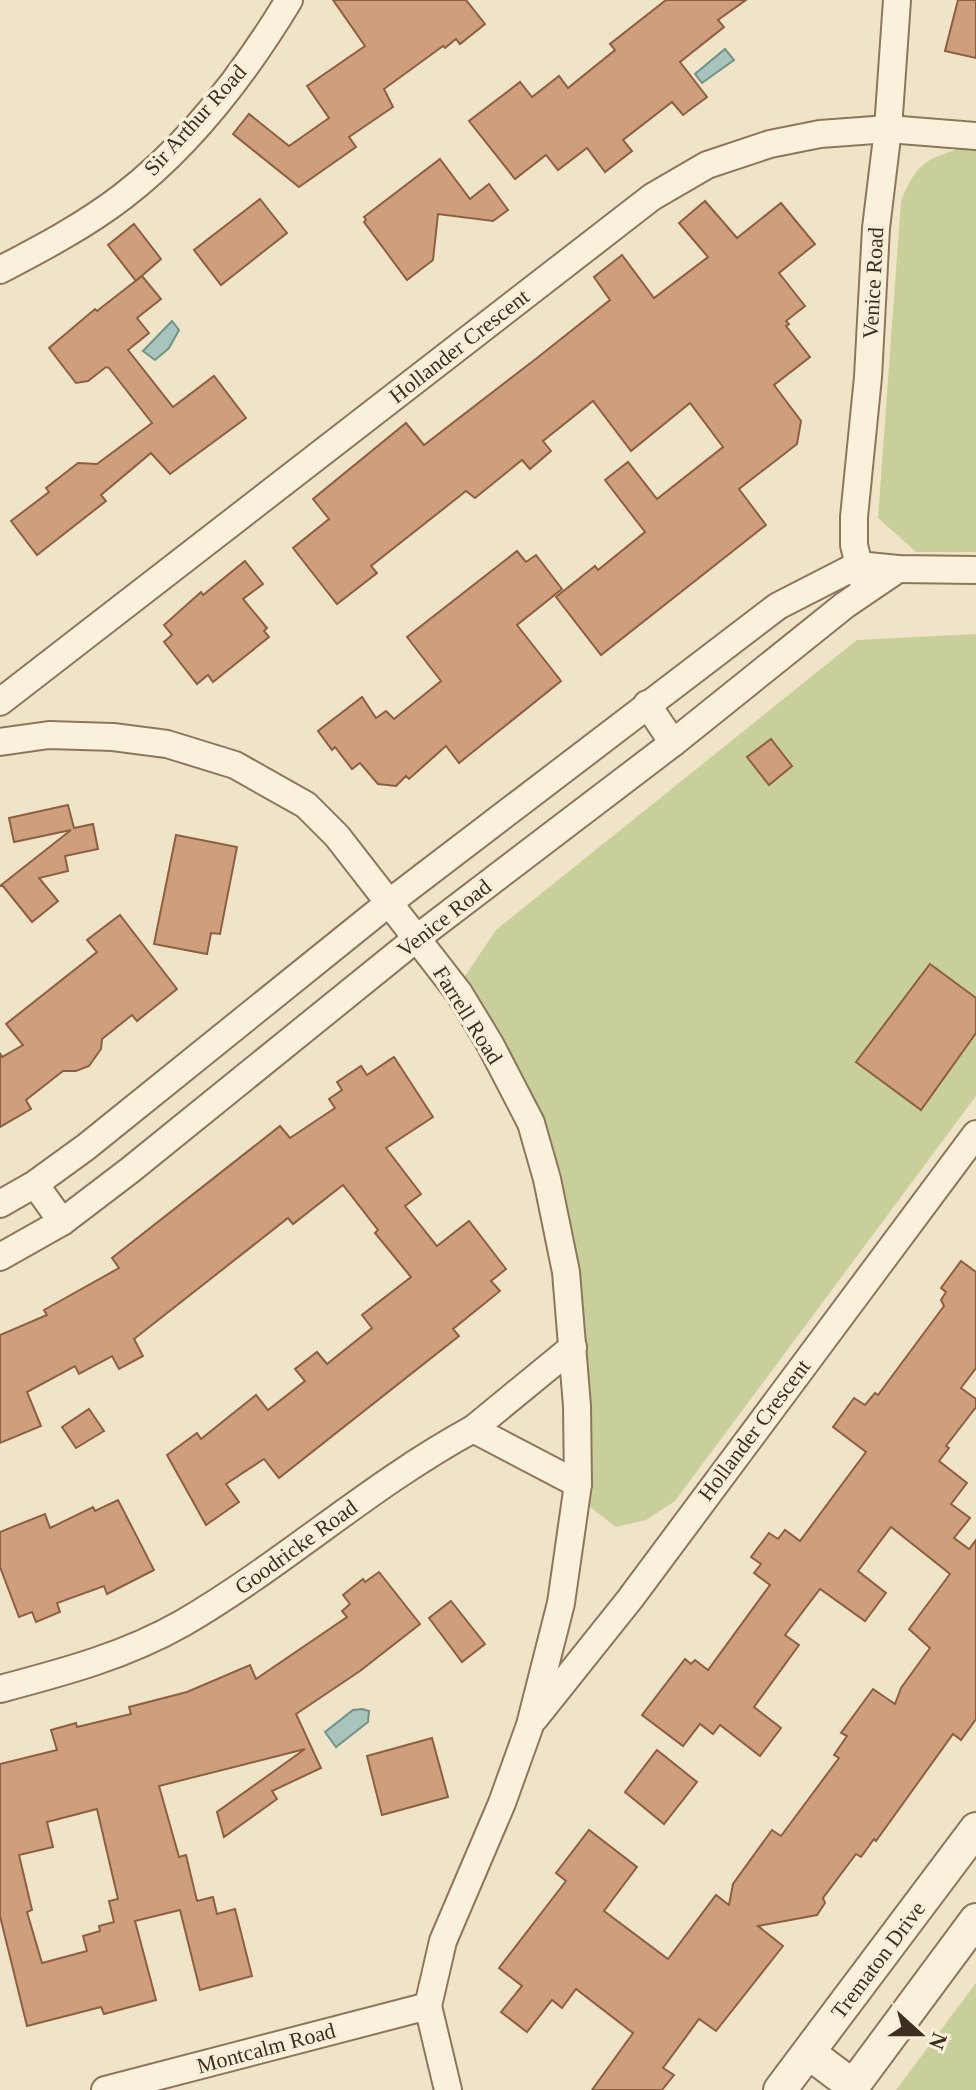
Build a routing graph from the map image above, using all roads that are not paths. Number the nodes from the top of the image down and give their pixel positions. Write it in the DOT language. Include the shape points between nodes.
graph roads {
  1 [pos="289,0"];
  2 [pos="897,0"];
  3 [pos="888,129"];
  4 [pos="976,136"];
  5 [pos="0,270"];
  6 [pos="976,570"];
  7 [pos="862,577"];
  8 [pos="0,702"];
  9 [pos="647,704"];
  10 [pos="0,742"];
  11 [pos="673,743"];
  12 [pos="390,902"];
  13 [pos="417,938"];
  14 [pos="976,1134"];
  15 [pos="35,1184"];
  16 [pos="0,1204"];
  17 [pos="62,1222"];
  18 [pos="0,1257"];
  19 [pos="573,1347"];
  20 [pos="473,1429"];
  21 [pos="578,1484"];
  22 [pos="0,1689"];
  23 [pos="530,1725"];
  24 [pos="976,1829"];
  25 [pos="976,1920"];
  26 [pos="428,2006"];
  27 [pos="809,2053"];
  28 [pos="851,2088"];
  29 [pos="105,2090"];
  30 [pos="448,2090"];
  31 [pos="780,2090"];
  1 -- 5 [label="street, Sir Arthur Road" via="226,92 170,155 123,196 64,236"];
  2 -- 3 [label="street, Venice Road"];
  3 -- 4 [label="street, Hollander Crescent"];
  3 -- 7 [label="street, Venice Road" via="854,517"];
  3 -- 8 [label="street, Hollander Crescent" via="770,144 707,165 652,197"];
  6 -- 7 [label="street" via="898,569"];
  7 -- 9 [label="street, Venice Road" via="778,606"];
  7 -- 11 [label="street, Venice Road"];
  9 -- 11 [label="street"];
  9 -- 12 [label="street, Venice Road"];
  10 -- 12 [label="street, Farrell Road" via="49,735 113,737 167,744 235,765 306,805"];
  11 -- 13 [label="street, Venice Road"];
  12 -- 13 [label="street, Farrell Road"];
  12 -- 15 [label="street, Venice Road"];
  13 -- 17 [label="street, Venice Road"];
  13 -- 19 [label="street, Farrell Road" via="459,993 531,1123 566,1272"];
  14 -- 23 [label="street, Hollander Crescent"];
  15 -- 16 [label="street, Venice Road"];
  15 -- 17 [label="street"];
  17 -- 18 [label="street, Venice Road"];
  19 -- 20 [label="street, Goodricke Road"];
  19 -- 21 [label="street, Farrell Road"];
  20 -- 21 [label="street"];
  20 -- 22 [label="street, Goodricke Road" via="406,1468 242,1587 180,1624 100,1662"];
  21 -- 23 [label="street, Hollander Crescent" via="561,1603"];
  23 -- 26 [label="street, Hollander Crescent" via="443,1941"];
  24 -- 27 [label="street, Trematon Drive"];
  25 -- 28 [label="street"];
  26 -- 29 [label="street, Montcalm Road"];
  26 -- 30 [label="street, Hollander Crescent"];
  27 -- 28 [label="street"];
  27 -- 31 [label="street, Trematon Drive"];
}
